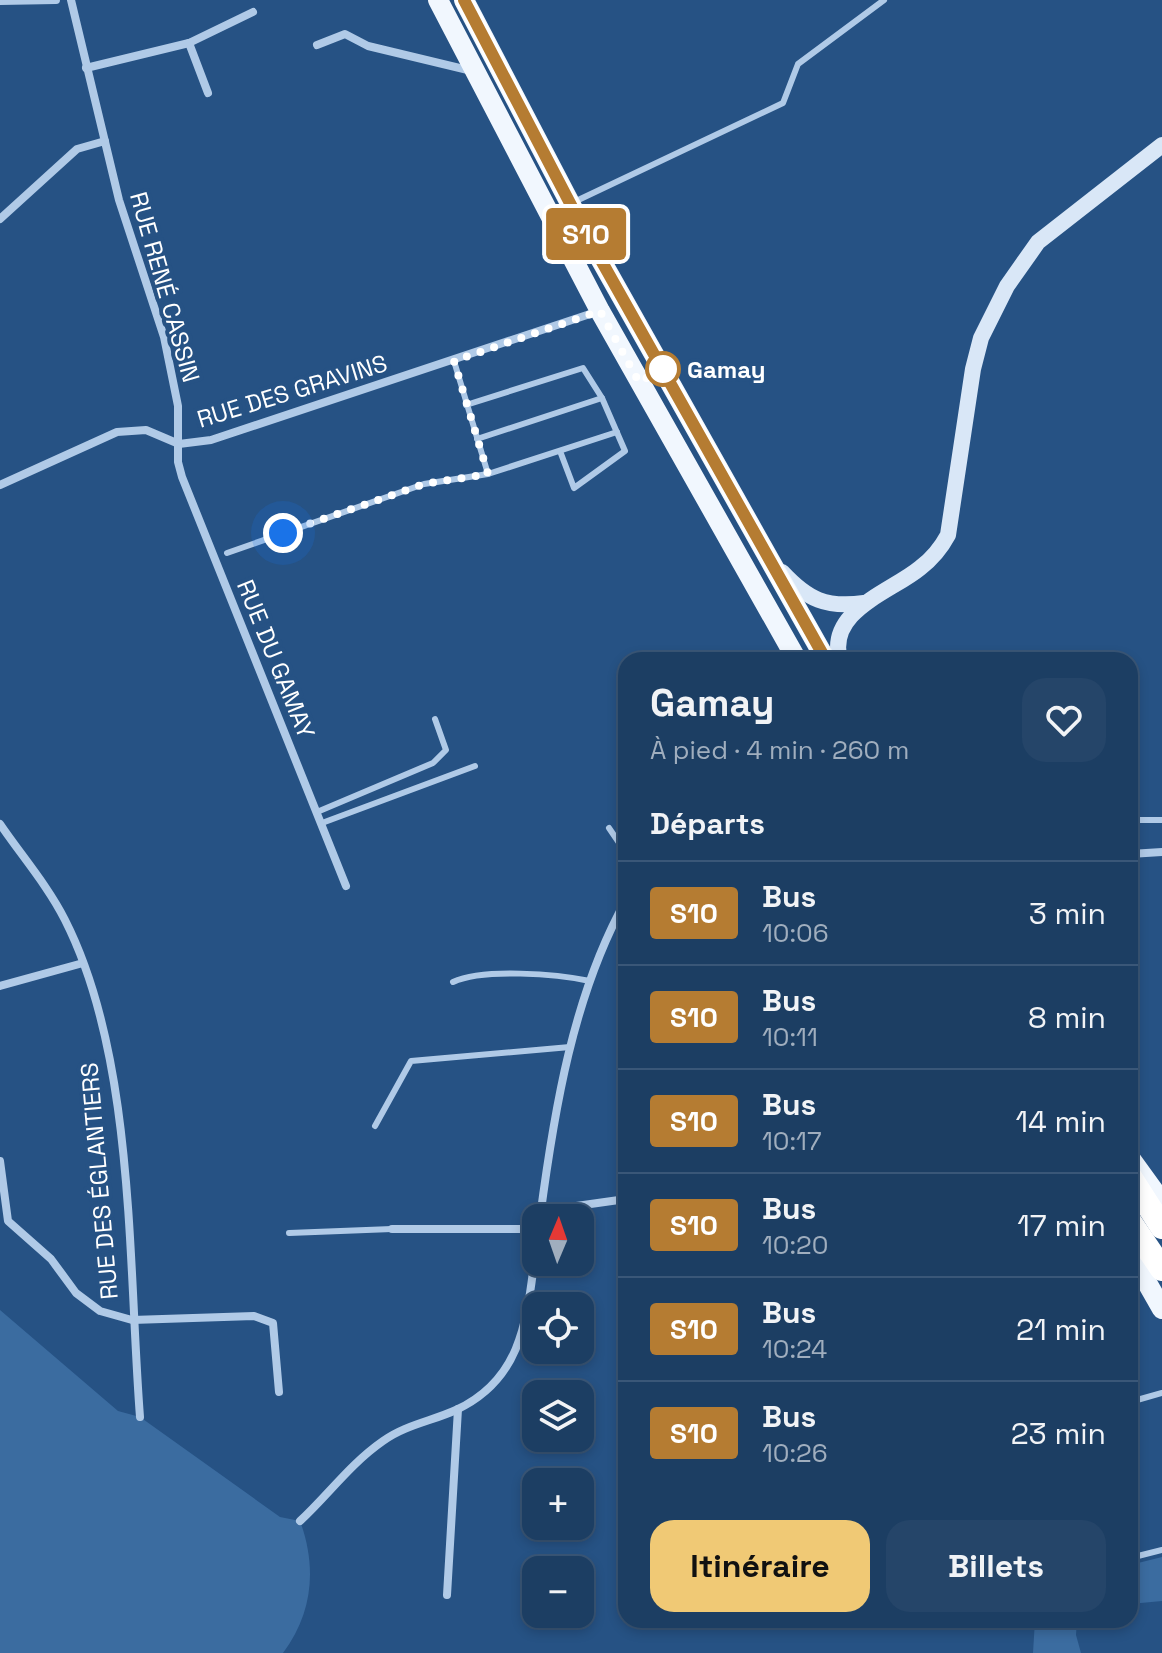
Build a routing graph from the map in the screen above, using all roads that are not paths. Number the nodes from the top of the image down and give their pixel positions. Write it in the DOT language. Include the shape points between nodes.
graph roads {
  1 [pos="56,0"];
  2 [pos="71,0"];
  3 [pos="438,0"];
  4 [pos="464,0"];
  5 [pos="884,0"];
  6 [pos="0,1"];
  7 [pos="253,12"];
  8 [pos="189,43"];
  9 [pos="317,45"];
  10 [pos="86,68"];
  11 [pos="475,72"];
  12 [pos="208,93"];
  13 [pos="105,141"];
  14 [pos="1162,145"];
  15 [pos="570,203"];
  16 [pos="0,219"];
  17 [pos="600,311"];
  18 [pos="454,361"];
  19 [pos="602,398"];
  20 [pos="466,405"];
  21 [pos="617,432"];
  22 [pos="477,439"];
  23 [pos="179,444"];
  24 [pos="560,451"];
  25 [pos="488,474"];
  26 [pos="0,485"];
  27 [pos="227,553"];
  28 [pos="769,558"];
  29 [pos="864,603"];
  30 [pos="792,652"];
  31 [pos="822,652"];
  32 [pos="840,652"];
  33 [pos="435,719"];
  34 [pos="475,766"];
  35 [pos="317,812"];
  36 [pos="1138,820"];
  37 [pos="1162,820"];
  38 [pos="322,823"];
  39 [pos="0,824"];
  40 [pos="609,828"];
  41 [pos="618,841"];
  42 [pos="1162,852"];
  43 [pos="1138,854"];
  44 [pos="346,886"];
  45 [pos="618,918"];
  46 [pos="83,963"];
  47 [pos="590,981"];
  48 [pos="453,982"];
  49 [pos="0,986"];
  50 [pos="570,1047"];
  51 [pos="375,1126"];
  52 [pos="0,1161"];
  53 [pos="1138,1169"];
  54 [pos="1138,1190"];
  55 [pos="2,1195"];
  56 [pos="618,1200"];
  57 [pos="1162,1202"];
  58 [pos="543,1204"];
  59 [pos="594,1205"];
  60 [pos="1162,1227"];
  61 [pos="392,1229"];
  62 [pos="522,1229"];
  63 [pos="289,1233"];
  64 [pos="1138,1234"];
  65 [pos="1138,1267"];
  66 [pos="1162,1269"];
  67 [pos="531,1276"];
  68 [pos="1162,1309"];
  69 [pos="132,1320"];
  70 [pos="279,1392"];
  71 [pos="1162,1393"];
  72 [pos="1138,1400"];
  73 [pos="458,1409"];
  74 [pos="140,1417"];
  75 [pos="300,1521"];
  76 [pos="1162,1550"];
  77 [pos="1138,1556"];
  78 [pos="447,1595"];
  1 -- 6 [label="street"];
  2 -- 10 [label="street, RUE RENÉ CASSIN"];
  3 -- 11 [label="main road"];
  4 -- 15 [label="main road"];
  5 -- 15 [label="lane" via="798,64 783,103"];
  7 -- 8 [label="street"];
  8 -- 10 [label="street"];
  8 -- 12 [label="street"];
  9 -- 11 [label="street" via="345,34 368,46"];
  10 -- 13 [label="street, RUE RENÉ CASSIN"];
  11 -- 17 [label="main road"];
  13 -- 16 [label="street" via="77,149"];
  13 -- 23 [label="street, RUE RENÉ CASSIN" via="164,337 178,406"];
  14 -- 29 [label="street" via="1038,242 1007,286 981,338 973,369 948,535 920,569"];
  15 -- 28 [label="main road"];
  17 -- 18 [label="street, RUE DES GRAVINS"];
  17 -- 30 [label="main road"];
  18 -- 20 [label="lane"];
  18 -- 23 [label="street, RUE DES GRAVINS" via="211,440"];
  19 -- 20 [label="lane" via="583,368"];
  19 -- 21 [label="lane"];
  19 -- 22 [label="lane"];
  20 -- 22 [label="lane"];
  21 -- 24 [label="lane"];
  21 -- 24 [label="lane" via="625,451 574,488"];
  22 -- 25 [label="lane"];
  23 -- 26 [label="street, RUE DES GRAVINS" via="146,430 117,432"];
  23 -- 35 [label="street, RUE DU GAMAY" via="182,477"];
  24 -- 25 [label="lane"];
  25 -- 27 [label="lane" via="424,484"];
  28 -- 29 [label="street" via="803,594 822,604"];
  28 -- 31 [label="main road"];
  29 -- 32 [label="street" via="839,639"];
  33 -- 35 [label="lane" via="446,750 433,763"];
  34 -- 38 [label="lane"];
  35 -- 38 [label="street, RUE DU GAMAY"];
  36 -- 37 [label="lane"];
  38 -- 44 [label="street, RUE DU GAMAY"];
  39 -- 46 [label="street, RUE DES ÉGLANTIERS" via="64,918"];
  40 -- 41 [label="lane"];
  42 -- 43 [label="street"];
  45 -- 47 [label="street"];
  46 -- 49 [label="street"];
  46 -- 69 [label="street, RUE DES ÉGLANTIERS" via="110,1062 122,1150"];
  47 -- 48 [label="lane" via="488,975"];
  47 -- 50 [label="street"];
  50 -- 51 [label="lane" via="411,1061"];
  50 -- 58 [label="street"];
  52 -- 55 [label="street"];
  53 -- 57 [label="main road"];
  54 -- 60 [label="highway"];
  55 -- 69 [label="street" via="8,1221 51,1259 76,1293 100,1311"];
  56 -- 59 [label="street"];
  61 -- 62 [label="street"];
  61 -- 63 [label="lane"];
  64 -- 66 [label="highway"];
  65 -- 68 [label="main road"];
  67 -- 73 [label="street" via="519,1349 505,1370"];
  69 -- 70 [label="street" via="254,1316 273,1323"];
  69 -- 74 [label="street, RUE DES ÉGLANTIERS"];
  71 -- 72 [label="lane"];
  73 -- 75 [label="street" via="386,1439 347,1469"];
  73 -- 78 [label="street"];
  76 -- 77 [label="lane"];
}
